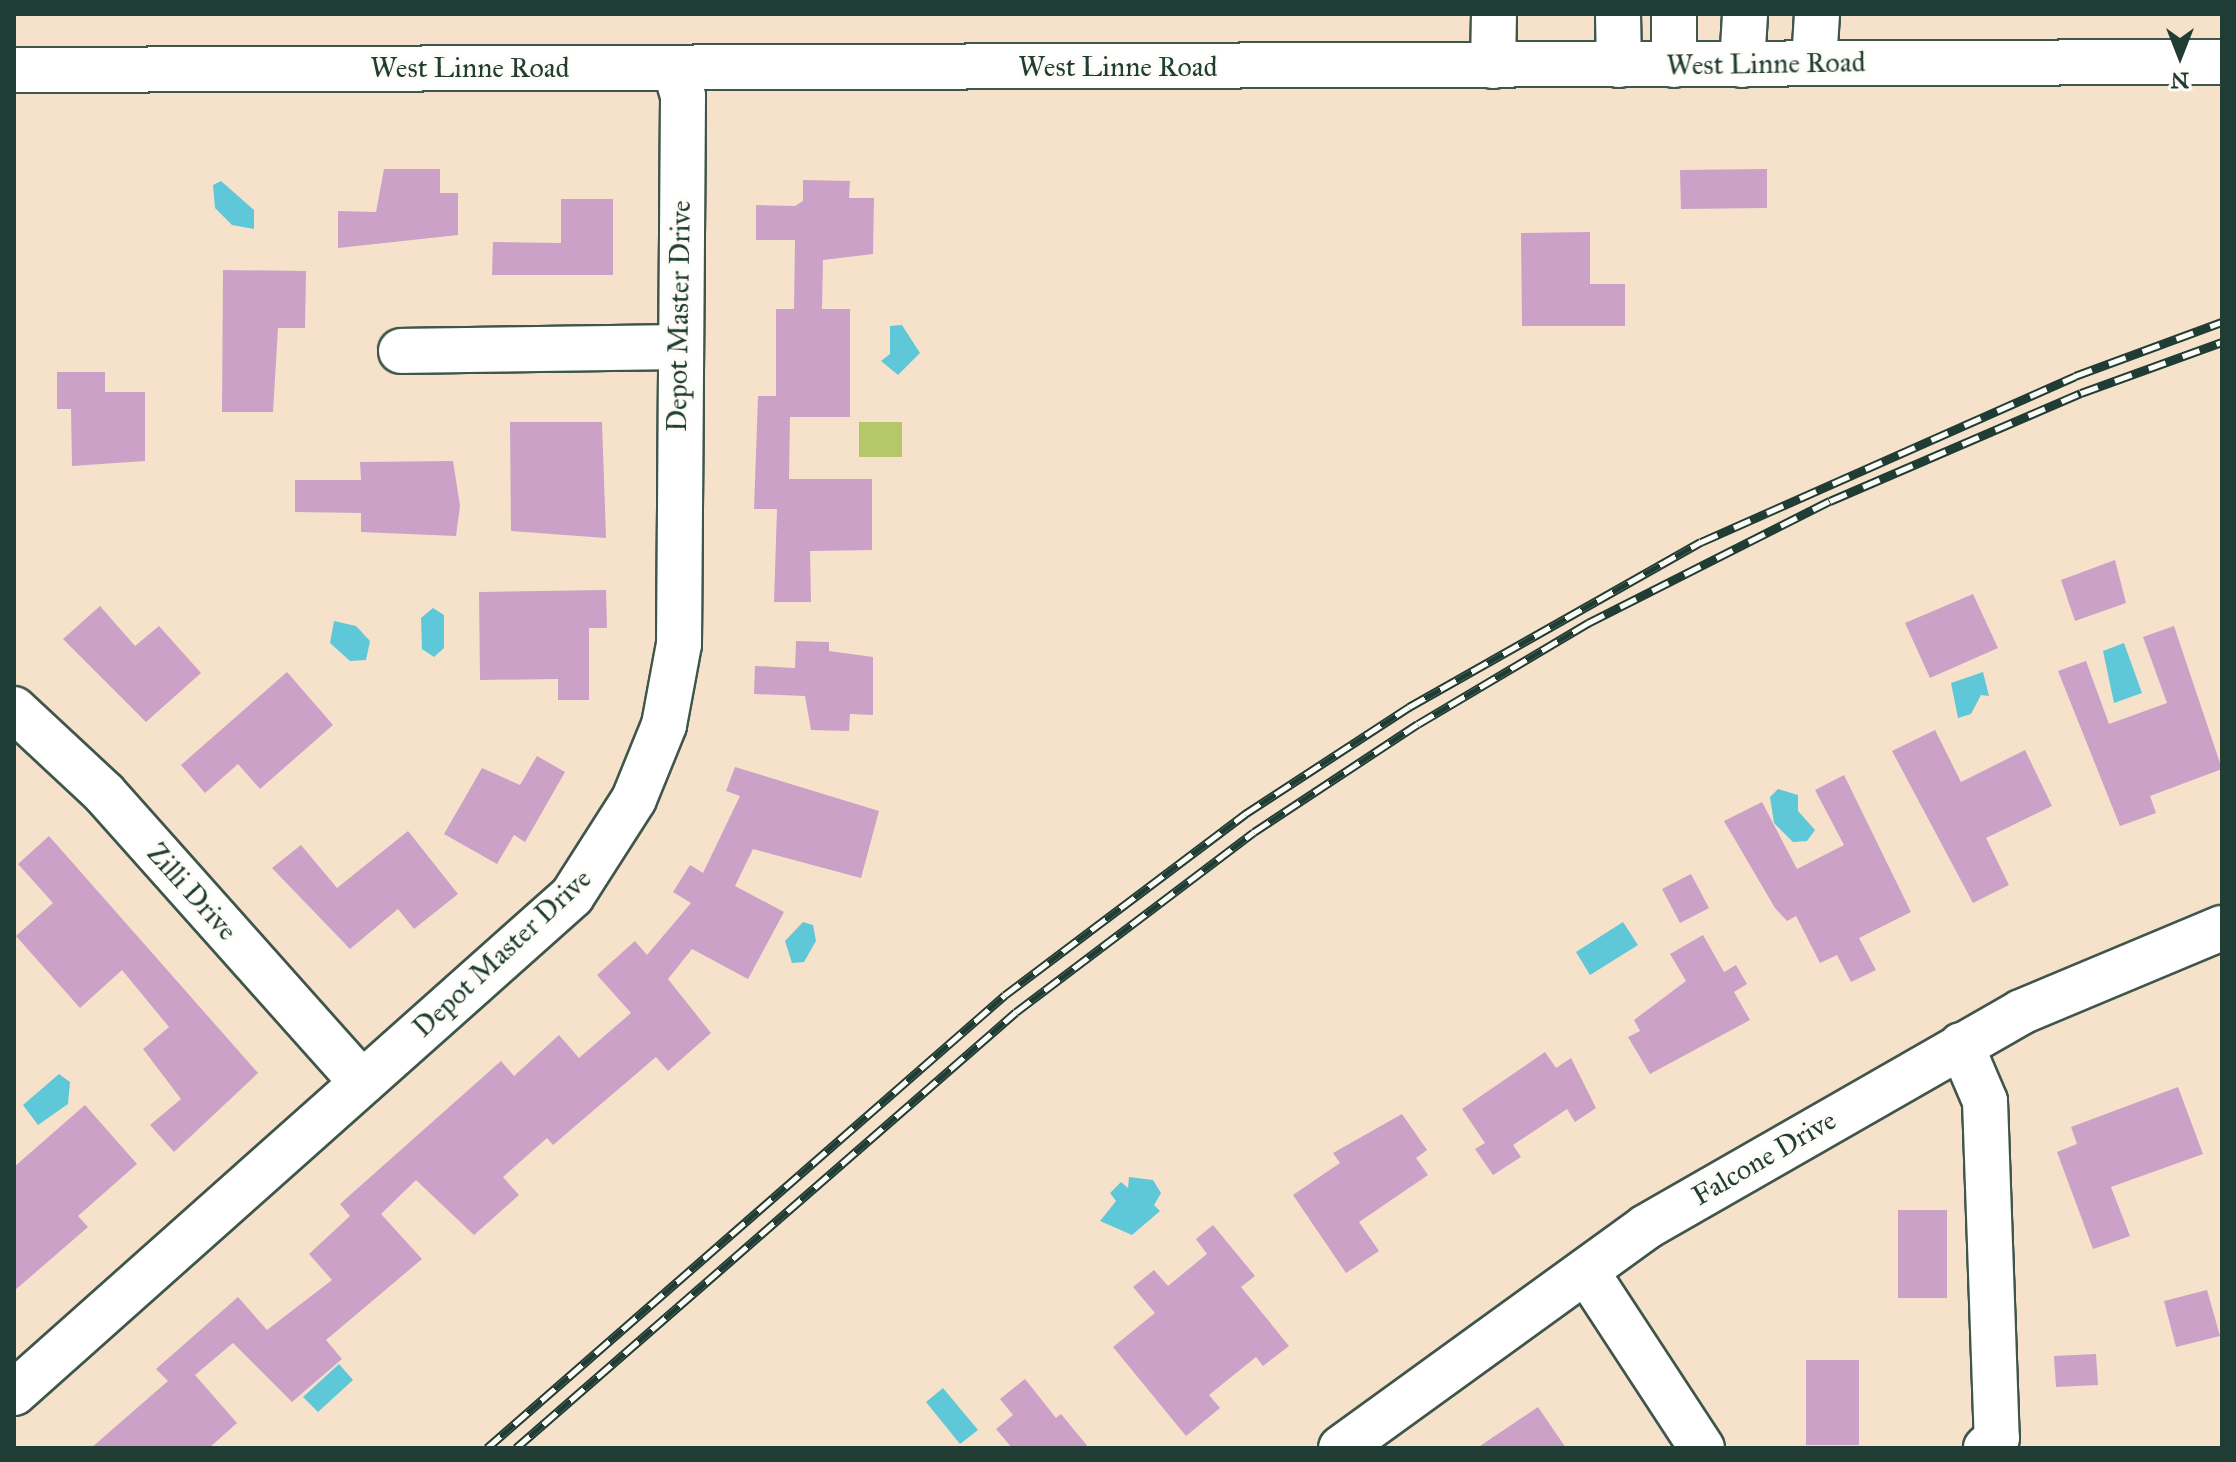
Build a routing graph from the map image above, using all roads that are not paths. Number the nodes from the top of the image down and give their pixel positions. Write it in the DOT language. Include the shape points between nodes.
graph roads {
  1 [pos="1494,14"];
  2 [pos="1618,14"];
  3 [pos="1674,14"];
  4 [pos="1745,14"];
  5 [pos="1817,14"];
  6 [pos="2222,62"];
  7 [pos="1814,63"];
  8 [pos="1619,65"];
  9 [pos="1674,65"];
  10 [pos="1742,65"];
  11 [pos="1493,66"];
  12 [pos="675,68"];
  13 [pos="14,70"];
  14 [pos="677,347"];
  15 [pos="401,351"];
  16 [pos="14,709"];
  17 [pos="2222,928"];
  18 [pos="1961,1045"];
  19 [pos="362,1083"];
  20 [pos="1586,1271"];
  21 [pos="14,1393"];
  22 [pos="1341,1448"];
  23 [pos="1702,1448"];
  24 [pos="1986,1448"];
  1 -- 11 [label="street"];
  2 -- 8 [label="street"];
  3 -- 9 [label="street"];
  4 -- 10 [label="street"];
  5 -- 7 [label="street"];
  6 -- 7 [label="street, West Linne Road"];
  7 -- 10 [label="street, West Linne Road"];
  8 -- 9 [label="street, West Linne Road"];
  8 -- 11 [label="street, West Linne Road"];
  9 -- 10 [label="street, West Linne Road"];
  11 -- 12 [label="street, West Linne Road"];
  12 -- 13 [label="street, West Linne Road"];
  12 -- 14 [label="street, Depot Master Drive" via="683,96"];
  14 -- 15 [label="street"];
  14 -- 19 [label="street, Depot Master Drive" via="679,644 664,725 634,799 572,896"];
  16 -- 19 [label="street, Zilli Drive" via="104,793"];
  17 -- 18 [label="street, Falcone Drive" via="2021,1012"];
  18 -- 20 [label="street, Falcone Drive" via="1646,1227"];
  18 -- 24 [label="street" via="1985,1101 1997,1438"];
  19 -- 21 [label="street, Depot Master Drive"];
  20 -- 22 [label="street, Falcone Drive"];
  20 -- 23 [label="street"];
}
